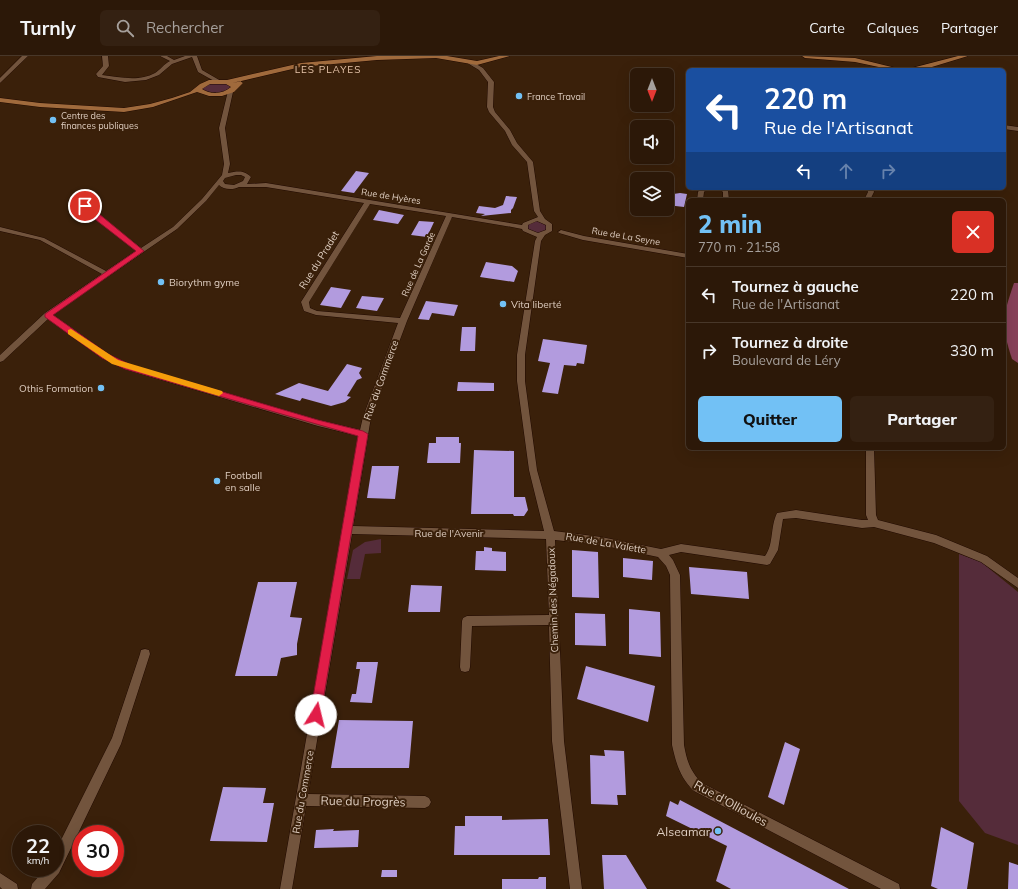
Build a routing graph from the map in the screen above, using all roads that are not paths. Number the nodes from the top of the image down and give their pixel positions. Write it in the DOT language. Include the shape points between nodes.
graph roads {
  1 [pos="26,56"];
  2 [pos="105,56"];
  3 [pos="163,56"];
  4 [pos="190,56"];
  5 [pos="194,56"];
  6 [pos="444,56"];
  7 [pos="507,56"];
  8 [pos="805,56"];
  9 [pos="965,56"];
  10 [pos="969,56"];
  11 [pos="435,57"];
  12 [pos="462,58"];
  13 [pos="492,58"];
  14 [pos="862,61"];
  15 [pos="172,62"];
  16 [pos="483,62"];
  17 [pos="471,63"];
  18 [pos="883,68"];
  19 [pos="888,68"];
  20 [pos="923,68"];
  21 [pos="930,68"];
  22 [pos="481,69"];
  23 [pos="206,75"];
  24 [pos="257,75"];
  25 [pos="0,81"];
  26 [pos="218,81"];
  27 [pos="227,82"];
  28 [pos="204,84"];
  29 [pos="198,89"];
  30 [pos="232,89"];
  31 [pos="205,94"];
  32 [pos="218,94"];
  33 [pos="227,100"];
  34 [pos="0,101"];
  35 [pos="67,108"];
  36 [pos="1006,127"];
  37 [pos="1018,129"];
  38 [pos="226,160"];
  39 [pos="240,173"];
  40 [pos="248,177"];
  41 [pos="223,178"];
  42 [pos="239,186"];
  43 [pos="266,186"];
  44 [pos="230,187"];
  45 [pos="94,195"];
  46 [pos="204,200"];
  47 [pos="368,202"];
  48 [pos="537,211"];
  49 [pos="450,215"];
  50 [pos="532,220"];
  51 [pos="543,220"];
  52 [pos="524,226"];
  53 [pos="0,229"];
  54 [pos="542,233"];
  55 [pos="141,251"];
  56 [pos="686,256"];
  57 [pos="107,274"];
  58 [pos="48,315"];
  59 [pos="403,321"];
  60 [pos="0,359"];
  61 [pos="363,434"];
  62 [pos="870,450"];
  63 [pos="874,523"];
  64 [pos="347,530"];
  65 [pos="550,535"];
  66 [pos="661,553"];
  67 [pos="1018,584"];
  68 [pos="554,620"];
  69 [pos="145,654"];
  70 [pos="465,667"];
  71 [pos="302,800"];
  72 [pos="425,802"];
  73 [pos="64,847"];
  74 [pos="46,877"];
  75 [pos="0,880"];
  76 [pos="12,889"];
  77 [pos="37,889"];
  78 [pos="286,889"];
  79 [pos="576,889"];
  80 [pos="894,889"];
  1 -- 25 [label="street"];
  2 -- 15 [label="street" via="106,66 99,74 112,79 146,78 157,74"];
  3 -- 15 [label="street"];
  4 -- 15 [label="street"];
  5 -- 23 [label="street" via="197,67"];
  6 -- 11 [label="main road"];
  7 -- 13 [label="main road"];
  8 -- 14 [label="main road"];
  9 -- 20 [label="main road"];
  10 -- 21 [label="main road"];
  11 -- 12 [label="main road"];
  11 -- 24 [label="main road" via="317,63"];
  12 -- 17 [label="main road"];
  13 -- 16 [label="main road"];
  14 -- 18 [label="main road"];
  14 -- 19 [label="main road"];
  16 -- 17 [label="main road"];
  16 -- 22 [label="street"];
  17 -- 22 [label="street"];
  22 -- 48 [label="street" via="491,82 492,112 530,162"];
  23 -- 26 [label="street"];
  23 -- 28 [label="street" via="207,80"];
  24 -- 27 [label="main road"];
  24 -- 30 [label="main road"];
  26 -- 27 [label="main road"];
  26 -- 28 [label="main road"];
  27 -- 30 [label="main road"];
  28 -- 29 [label="main road"];
  29 -- 31 [label="main road"];
  29 -- 35 [label="main road" via="141,108"];
  30 -- 32 [label="main road"];
  30 -- 33 [label="street"];
  31 -- 32 [label="main road"];
  31 -- 35 [label="main road" via="131,111 107,112"];
  32 -- 33 [label="street"];
  33 -- 38 [label="street" via="222,128"];
  34 -- 35 [label="main road"];
  36 -- 37 [label="street"];
  38 -- 39 [label="street, Rue de Hyères"];
  38 -- 41 [label="street"];
  39 -- 40 [label="street, Rue de Hyères"];
  39 -- 41 [label="street"];
  40 -- 42 [label="street" via="246,182"];
  40 -- 43 [label="street, Rue de Hyères"];
  41 -- 44 [label="street" via="223,186"];
  41 -- 46 [label="street"];
  42 -- 43 [label="street, Rue de Hyères"];
  42 -- 44 [label="street, Rue de Hyères"];
  43 -- 47 [label="street, Rue de Hyères"];
  44 -- 46 [label="street, Rue de Hyères"];
  45 -- 55 [label="street" via="86,202 86,209"];
  46 -- 55 [label="street" via="175,228"];
  47 -- 49 [label="street, Rue de Hyères"];
  47 -- 59 [label="street, Rue du Pradet" via="305,302 307,309 316,313"];
  48 -- 50 [label="street"];
  48 -- 51 [label="street"];
  49 -- 52 [label="street, Rue de Hyères"];
  49 -- 59 [label="street, Rue de La Garde"];
  50 -- 51 [label="street"];
  50 -- 52 [label="street"];
  51 -- 54 [label="street"];
  52 -- 54 [label="street, Rue de Hyères"];
  53 -- 57 [label="street" via="42,239"];
  54 -- 56 [label="street, Rue de La Seyne" via="561,232"];
  54 -- 65 [label="street, Chemin des Négadoux" via="521,355 521,381 533,470"];
  55 -- 57 [label="street"];
  57 -- 58 [label="street"];
  58 -- 60 [label="street"];
  58 -- 61 [label="street" via="105,356 128,367"];
  59 -- 61 [label="street, Rue du Commerce" via="372,401"];
  61 -- 64 [label="street, Rue du Commerce"];
  62 -- 63 [label="street" via="871,515"];
  63 -- 66 [label="street" via="862,524 796,514 780,516 777,521 774,552 767,561 682,548"];
  63 -- 67 [label="street" via="936,539 984,559"];
  64 -- 65 [label="street, Rue de l'Avenir"];
  64 -- 71 [label="street, Rue du Commerce"];
  65 -- 66 [label="street, Rue de La Valette" via="601,541"];
  65 -- 68 [label="street, Chemin des Négadoux"];
  66 -- 80 [label="street, Rue d'Ollioules" via="670,563 675,575 678,745 688,778 698,787"];
  68 -- 70 [label="street" via="468,621"];
  68 -- 79 [label="street, Chemin des Négadoux" via="558,741"];
  69 -- 73 [label="street" via="117,740"];
  71 -- 72 [label="street, Rue du Progrès"];
  71 -- 78 [label="street, Rue du Commerce"];
  74 -- 77 [label="street"];
  75 -- 76 [label="street"];
}
